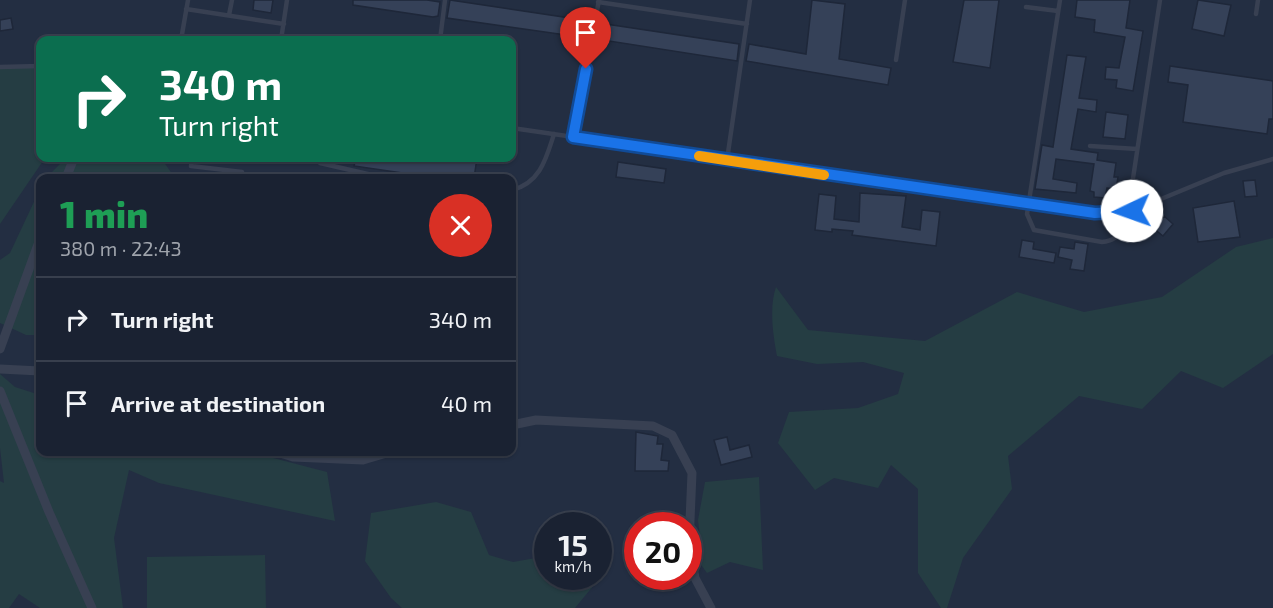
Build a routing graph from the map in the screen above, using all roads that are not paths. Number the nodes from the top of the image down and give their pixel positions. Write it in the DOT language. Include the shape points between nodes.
graph roads {
  1 [pos="188,0"];
  2 [pos="232,0"];
  3 [pos="287,0"];
  4 [pos="445,0"];
  5 [pos="750,0"];
  6 [pos="905,0"];
  7 [pos="1060,0"];
  8 [pos="1160,0"];
  9 [pos="1258,0"];
  10 [pos="599,1"];
  11 [pos="1026,7"];
  12 [pos="186,9"];
  13 [pos="1058,11"];
  14 [pos="1256,14"];
  15 [pos="229,15"];
  16 [pos="284,24"];
  17 [pos="747,24"];
  18 [pos="182,36"];
  19 [pos="282,36"];
  20 [pos="440,36"];
  21 [pos="896,60"];
  22 [pos="36,66"];
  23 [pos="0,67"];
  24 [pos="516,129"];
  25 [pos="554,134"];
  26 [pos="573,137"];
  27 [pos="1090,146"];
  28 [pos="1137,149"];
  29 [pos="1273,159"];
  30 [pos="727,160"];
  31 [pos="192,162"];
  32 [pos="319,162"];
  33 [pos="243,172"];
  34 [pos="366,174"];
  35 [pos="516,188"];
  36 [pos="1028,204"];
  37 [pos="1132,211"];
  38 [pos="36,250"];
  39 [pos="0,349"];
  40 [pos="0,369"];
  41 [pos="36,371"];
  42 [pos="0,391"];
  43 [pos="516,424"];
  44 [pos="290,456"];
  45 [pos="376,456"];
  46 [pos="92,608"];
  47 [pos="711,608"];
  1 -- 12 [label="lane"];
  2 -- 15 [label="lane"];
  3 -- 16 [label="lane"];
  4 -- 20 [label="lane"];
  5 -- 17 [label="lane"];
  6 -- 21 [label="lane"];
  7 -- 13 [label="lane"];
  8 -- 28 [label="lane"];
  9 -- 14 [label="lane"];
  10 -- 17 [label="lane"];
  10 -- 26 [label="lane"];
  11 -- 13 [label="lane"];
  12 -- 15 [label="lane"];
  12 -- 18 [label="lane"];
  13 -- 36 [label="lane"];
  15 -- 16 [label="lane"];
  16 -- 19 [label="lane"];
  17 -- 30 [label="lane"];
  22 -- 23 [label="lane"];
  24 -- 25 [label="lane"];
  25 -- 26 [label="lane"];
  25 -- 35 [label="lane" via="541,170 531,181"];
  26 -- 30 [label="lane"];
  27 -- 28 [label="lane"];
  28 -- 37 [label="lane"];
  29 -- 37 [label="lane" via="1224,173"];
  30 -- 36 [label="lane"];
  31 -- 33 [label="lane" via="191,166"];
  32 -- 34 [label="lane"];
  36 -- 37 [label="lane" via="1095,213"];
  36 -- 37 [label="lane" via="1029,223 1035,230 1102,242 1119,237"];
  38 -- 39 [label="street"];
  40 -- 41 [label="street"];
  42 -- 46 [label="street"];
  43 -- 47 [label="street" via="536,420 653,426 672,435 692,473 689,544 695,578"];
  44 -- 45 [label="street" via="363,460"];
}
